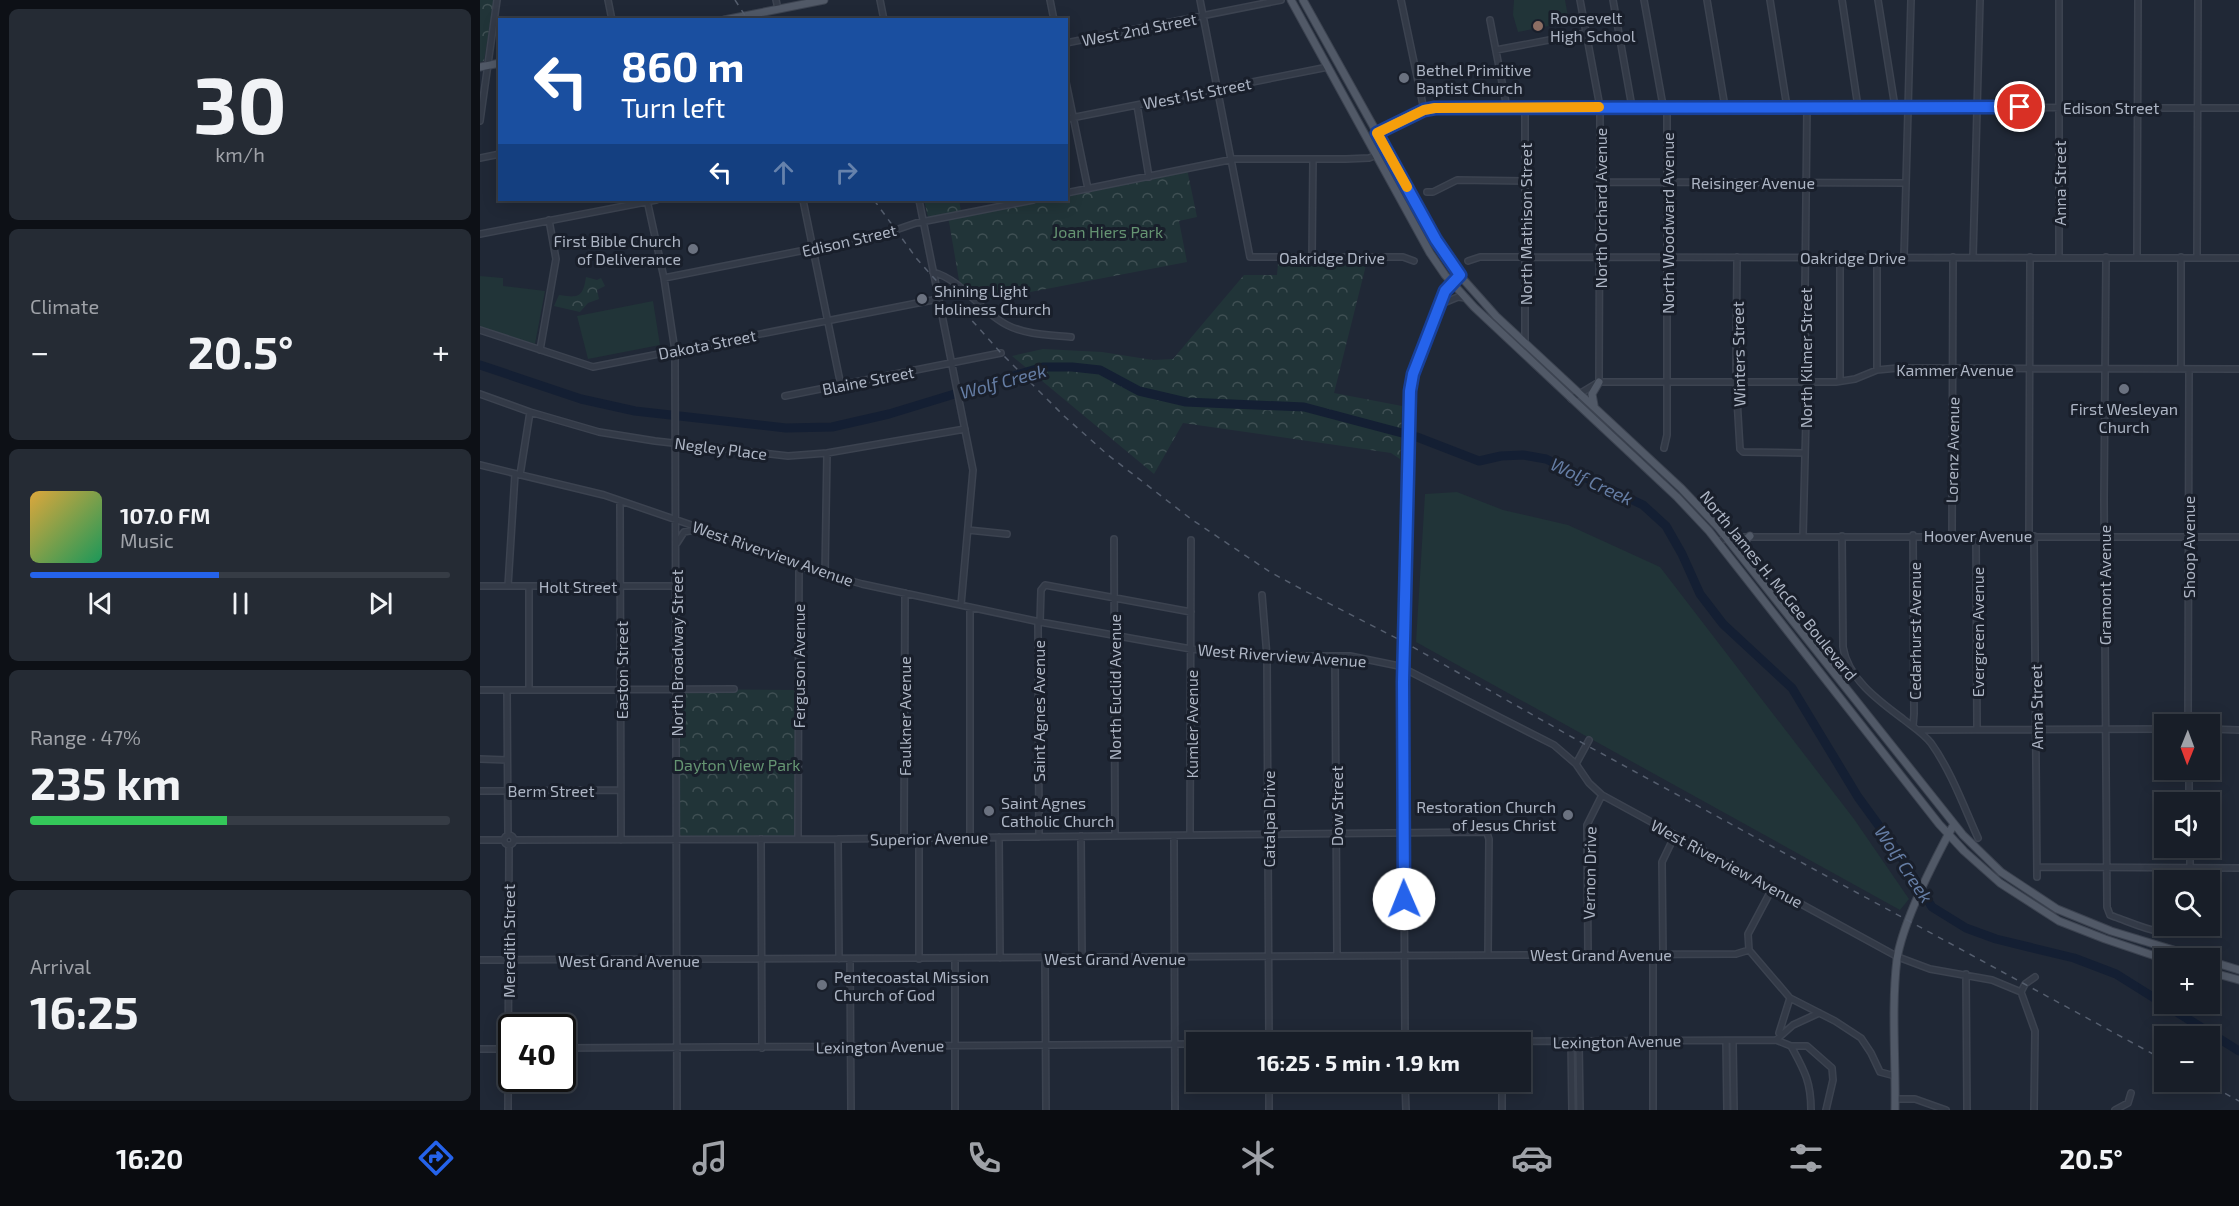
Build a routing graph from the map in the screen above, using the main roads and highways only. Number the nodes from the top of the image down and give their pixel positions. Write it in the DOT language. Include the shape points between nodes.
graph roads {
  1 [pos="824,0"];
  2 [pos="1291,0"];
  3 [pos="1303,0"];
  4 [pos="734,18"];
  5 [pos="1599,382"];
  6 [pos="1595,407"];
  7 [pos="1750,537"];
  8 [pos="1742,555"];
  9 [pos="1954,824"];
  10 [pos="1948,835"];
  11 [pos="2166,948"];
  12 [pos="2154,955"];
  13 [pos="2220,964"];
  14 [pos="2239,970"];
  15 [pos="2220,975"];
  16 [pos="2239,980"];
  17 [pos="1895,1110"];
  1 -- 4 [label="main road"];
  2 -- 10 [label="main road, North James H. McGee Boulevard" via="1431,253 1453,284 1677,497 1718,543"];
  3 -- 6 [label="main road, North James H. McGee Boulevard" via="1436,240 1460,275 1496,316"];
  5 -- 6 [label="main road" via="1592,394"];
  6 -- 8 [label="main road, North James H. McGee Boulevard" via="1681,488"];
  7 -- 8 [label="main road" via="1742,543"];
  8 -- 9 [label="main road, North James H. McGee Boulevard"];
  9 -- 10 [label="main road"];
  9 -- 11 [label="main road, North James H. McGee Boulevard" via="2001,872 2057,909 2111,932"];
  10 -- 12 [label="main road, North James H. McGee Boulevard" via="2000,883 2059,921"];
  10 -- 17 [label="main road" via="1908,920 1898,957 1894,995"];
  13 -- 14 [label="main road"];
  15 -- 16 [label="main road"];
}
